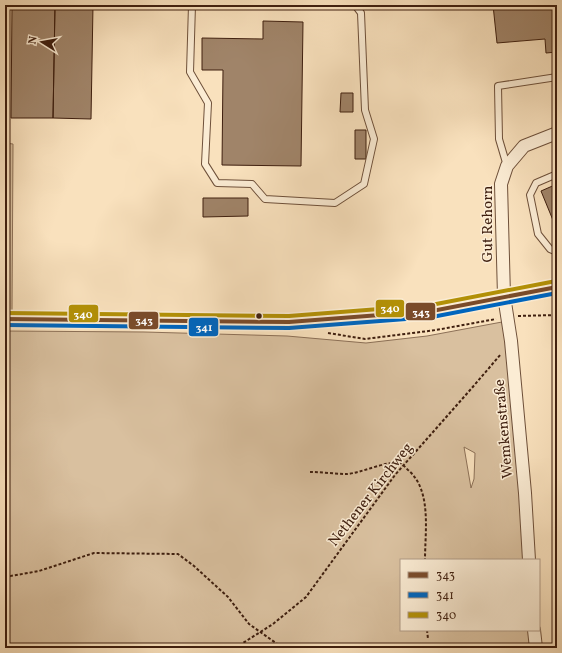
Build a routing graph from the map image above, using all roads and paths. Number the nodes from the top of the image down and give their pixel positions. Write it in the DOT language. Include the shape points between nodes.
graph roads {
  1 [pos="192,5"];
  2 [pos="356,5"];
  3 [pos="557,77"];
  4 [pos="557,133"];
  5 [pos="507,166"];
  6 [pos="557,174"];
  7 [pos="557,252"];
  8 [pos="557,287"];
  9 [pos="504,296"];
  10 [pos="508,316"];
  11 [pos="557,316"];
  12 [pos="5,319"];
  13 [pos="511,341"];
  14 [pos="310,472"];
  15 [pos="425,559"];
  16 [pos="529,559"];
  17 [pos="5,577"];
  18 [pos="427,631"];
  19 [pos="534,631"];
  20 [pos="428,639"];
  21 [pos="235,648"];
  22 [pos="283,648"];
  23 [pos="536,648"];
  1 -- 2 [label="lane" via="190,72 208,103 205,164 217,183 252,184 265,199 335,203 364,184 374,139 365,110 361,13"];
  3 -- 5 [label="lane" via="498,86 499,139"];
  4 -- 5 [label="street, Gut Rehorn" via="524,146"];
  5 -- 9 [label="street, Gut Rehorn" via="501,184"];
  6 -- 7 [label="lane" via="536,183 530,195 538,234 550,250"];
  8 -- 9 [label="street"];
  9 -- 10 [label="street, Wemkenstraße"];
  9 -- 12 [label="street" via="432,311 290,322"];
  10 -- 11 [label="path"];
  10 -- 13 [label="street, Wemkenstraße"];
  13 -- 16 [label="street, Wemkenstraße"];
  13 -- 21 [label="path, Nethener Kirchweg" via="395,475 306,597 273,624"];
  14 -- 15 [label="path" via="348,474 398,462 401,464 414,475 423,493"];
  17 -- 22 [label="path" via="39,571 94,553 178,554 228,597 249,624"];
  18 -- 20 [label="path"];
  19 -- 23 [label="street"];
}
